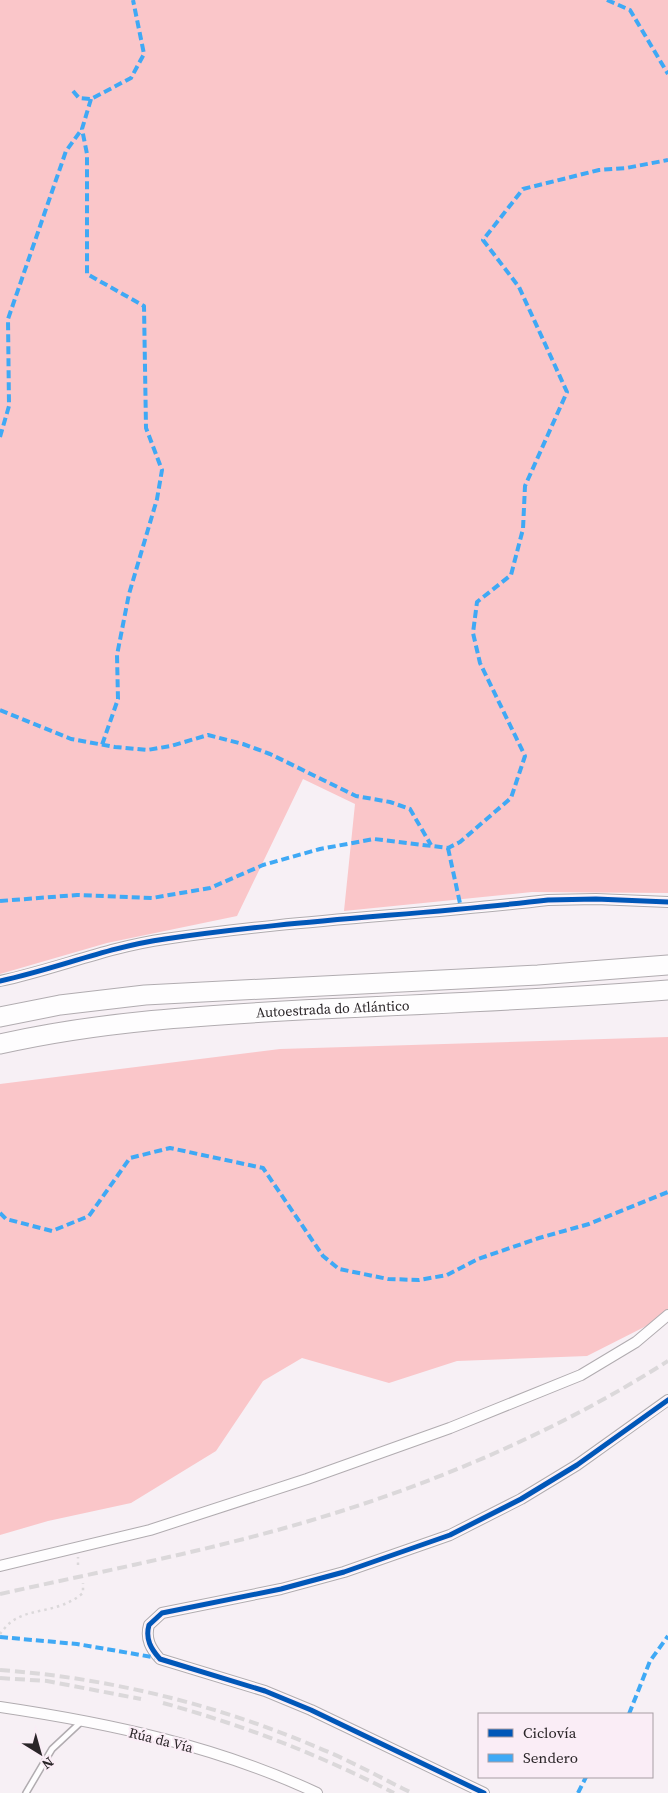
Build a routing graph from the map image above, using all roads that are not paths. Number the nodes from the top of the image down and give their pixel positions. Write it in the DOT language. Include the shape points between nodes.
graph roads {
  1 [pos="668,902"];
  2 [pos="668,965"];
  3 [pos="0,981"];
  4 [pos="668,990"];
  5 [pos="0,1018"];
  6 [pos="0,1044"];
  7 [pos="668,1315"];
  8 [pos="668,1400"];
  9 [pos="0,1566"];
  10 [pos="0,1707"];
  11 [pos="83,1721"];
  12 [pos="26,1793"];
  13 [pos="317,1793"];
  14 [pos="484,1793"];
  1 -- 3 [label="street" via="596,898 548,900 225,931 130,946"];
  2 -- 5 [label="highway, Autoestrada do Atlántico" via="538,975 144,995 60,1005"];
  4 -- 6 [label="highway, Autoestrada do Atlántico" via="551,999 156,1018"];
  7 -- 9 [label="street" via="636,1342 581,1375 450,1428 150,1530"];
  8 -- 14 [label="street" via="577,1465 521,1499 450,1535 344,1572 281,1589 162,1613 149,1625 148,1641 160,1658 266,1691 312,1710"];
  10 -- 11 [label="street, Rúa da Vía"];
  11 -- 12 [label="lane" via="52,1749"];
  11 -- 13 [label="street, Rúa da Vía" via="178,1741 282,1776"];
}
